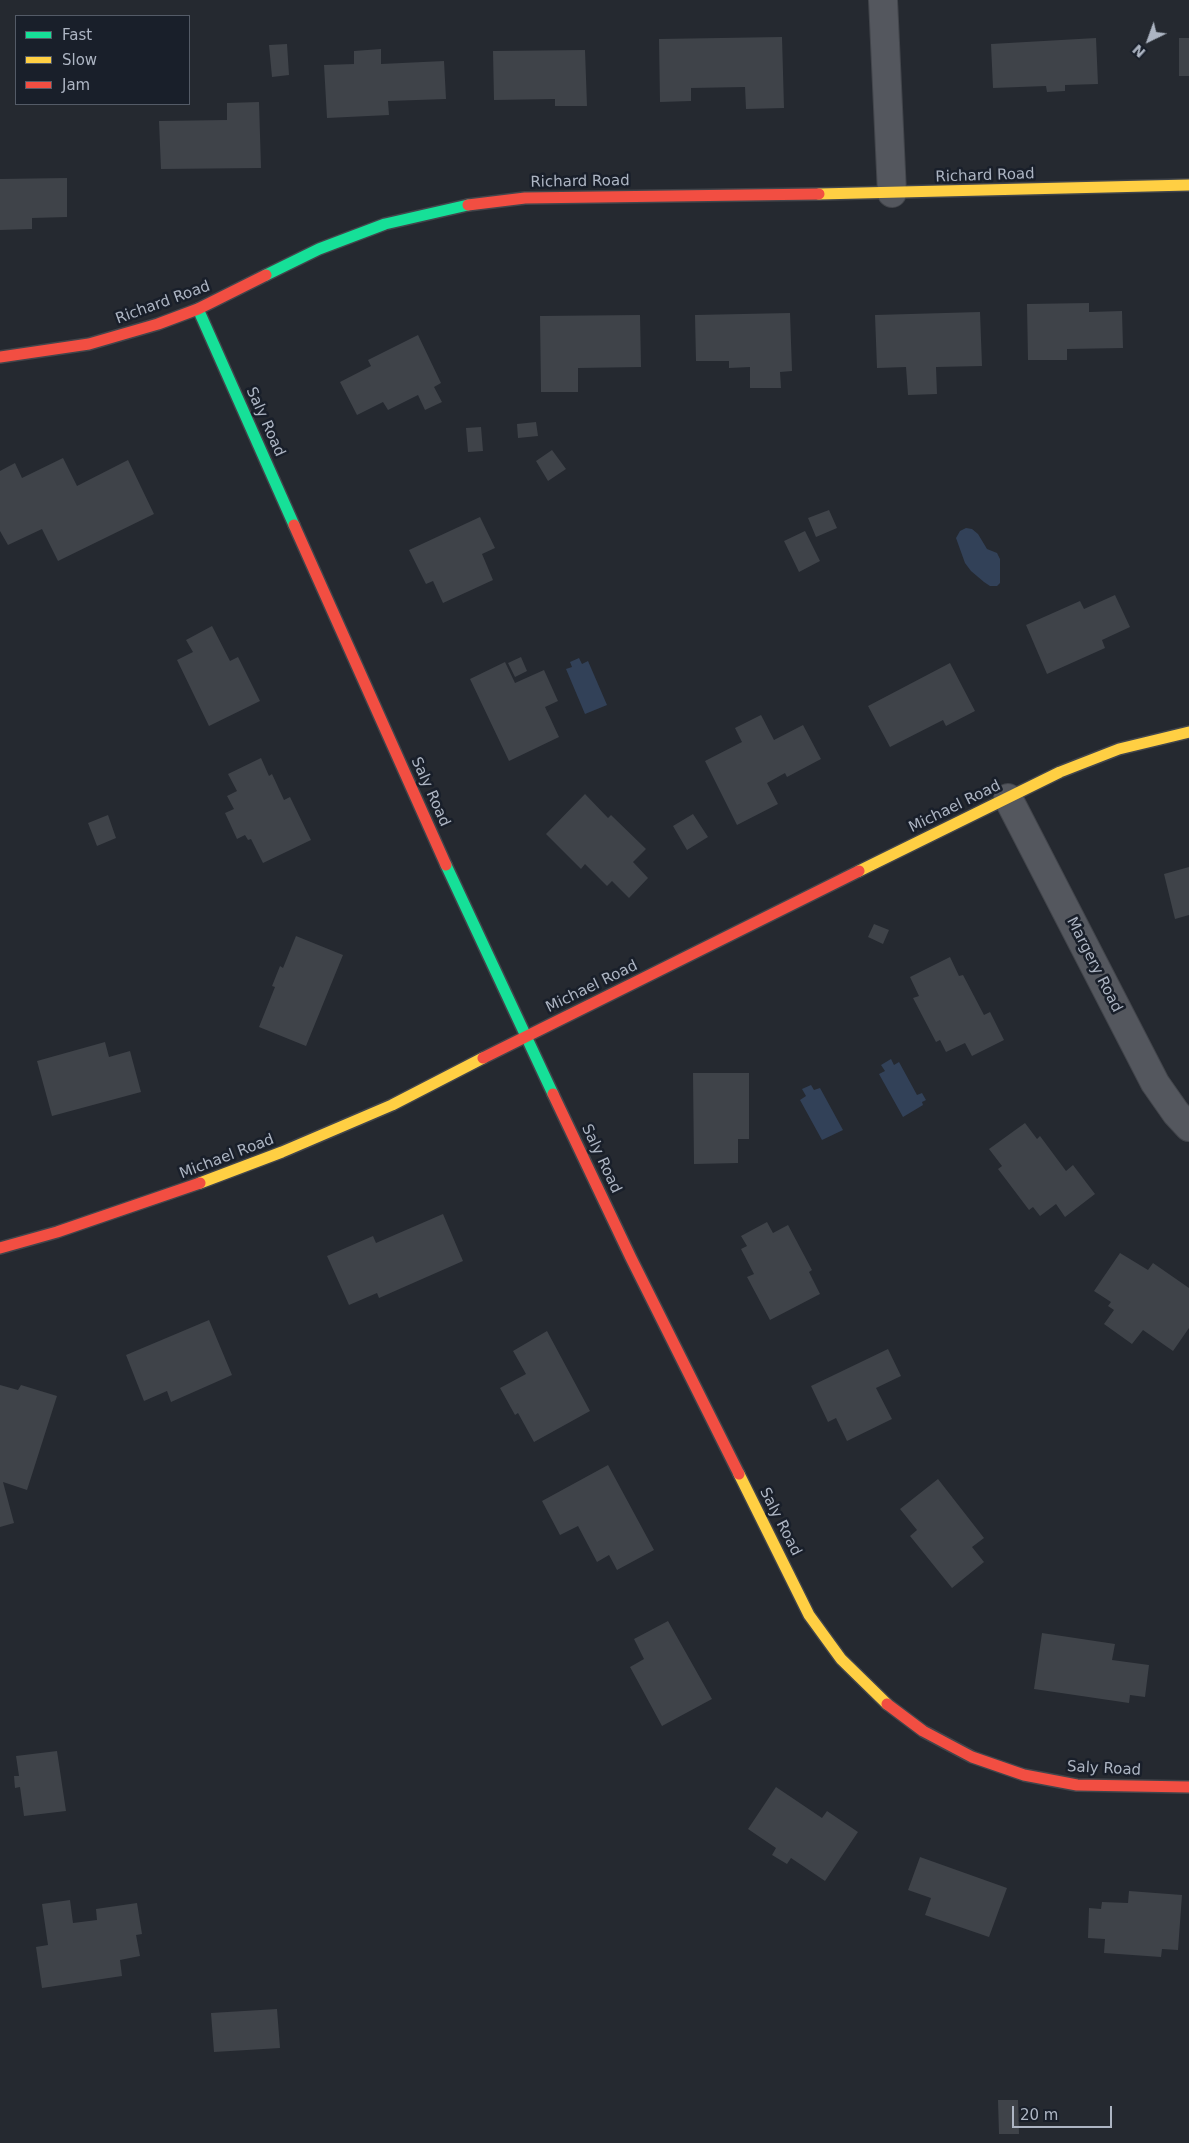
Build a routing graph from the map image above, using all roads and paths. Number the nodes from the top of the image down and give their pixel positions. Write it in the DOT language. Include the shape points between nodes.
graph roads {
  1 [pos="884,0"];
  2 [pos="1189,185"];
  3 [pos="892,193"];
  4 [pos="198,309"];
  5 [pos="0,357"];
  6 [pos="1189,732"];
  7 [pos="1008,798"];
  8 [pos="526,1036"];
  9 [pos="1189,1127"];
  10 [pos="0,1248"];
  11 [pos="1189,1787"];
  1 -- 3 [label="street"];
  2 -- 3 [label="street, Richard Road"];
  3 -- 4 [label="street, Richard Road" via="525,198 454,207 385,224 319,249"];
  4 -- 5 [label="street, Richard Road" via="89,344"];
  4 -- 8 [label="street, Saly Road" via="452,879"];
  6 -- 7 [label="street, Michael Road" via="1119,749 1060,772"];
  7 -- 8 [label="street, Michael Road"];
  7 -- 9 [label="street, Margery Road" via="1155,1083"];
  8 -- 10 [label="street, Michael Road" via="392,1105 282,1152 170,1194"];
  8 -- 11 [label="street, Saly Road" via="631,1258 809,1615 841,1660 894,1710 923,1731 972,1757 1024,1775 1077,1785"];
}
